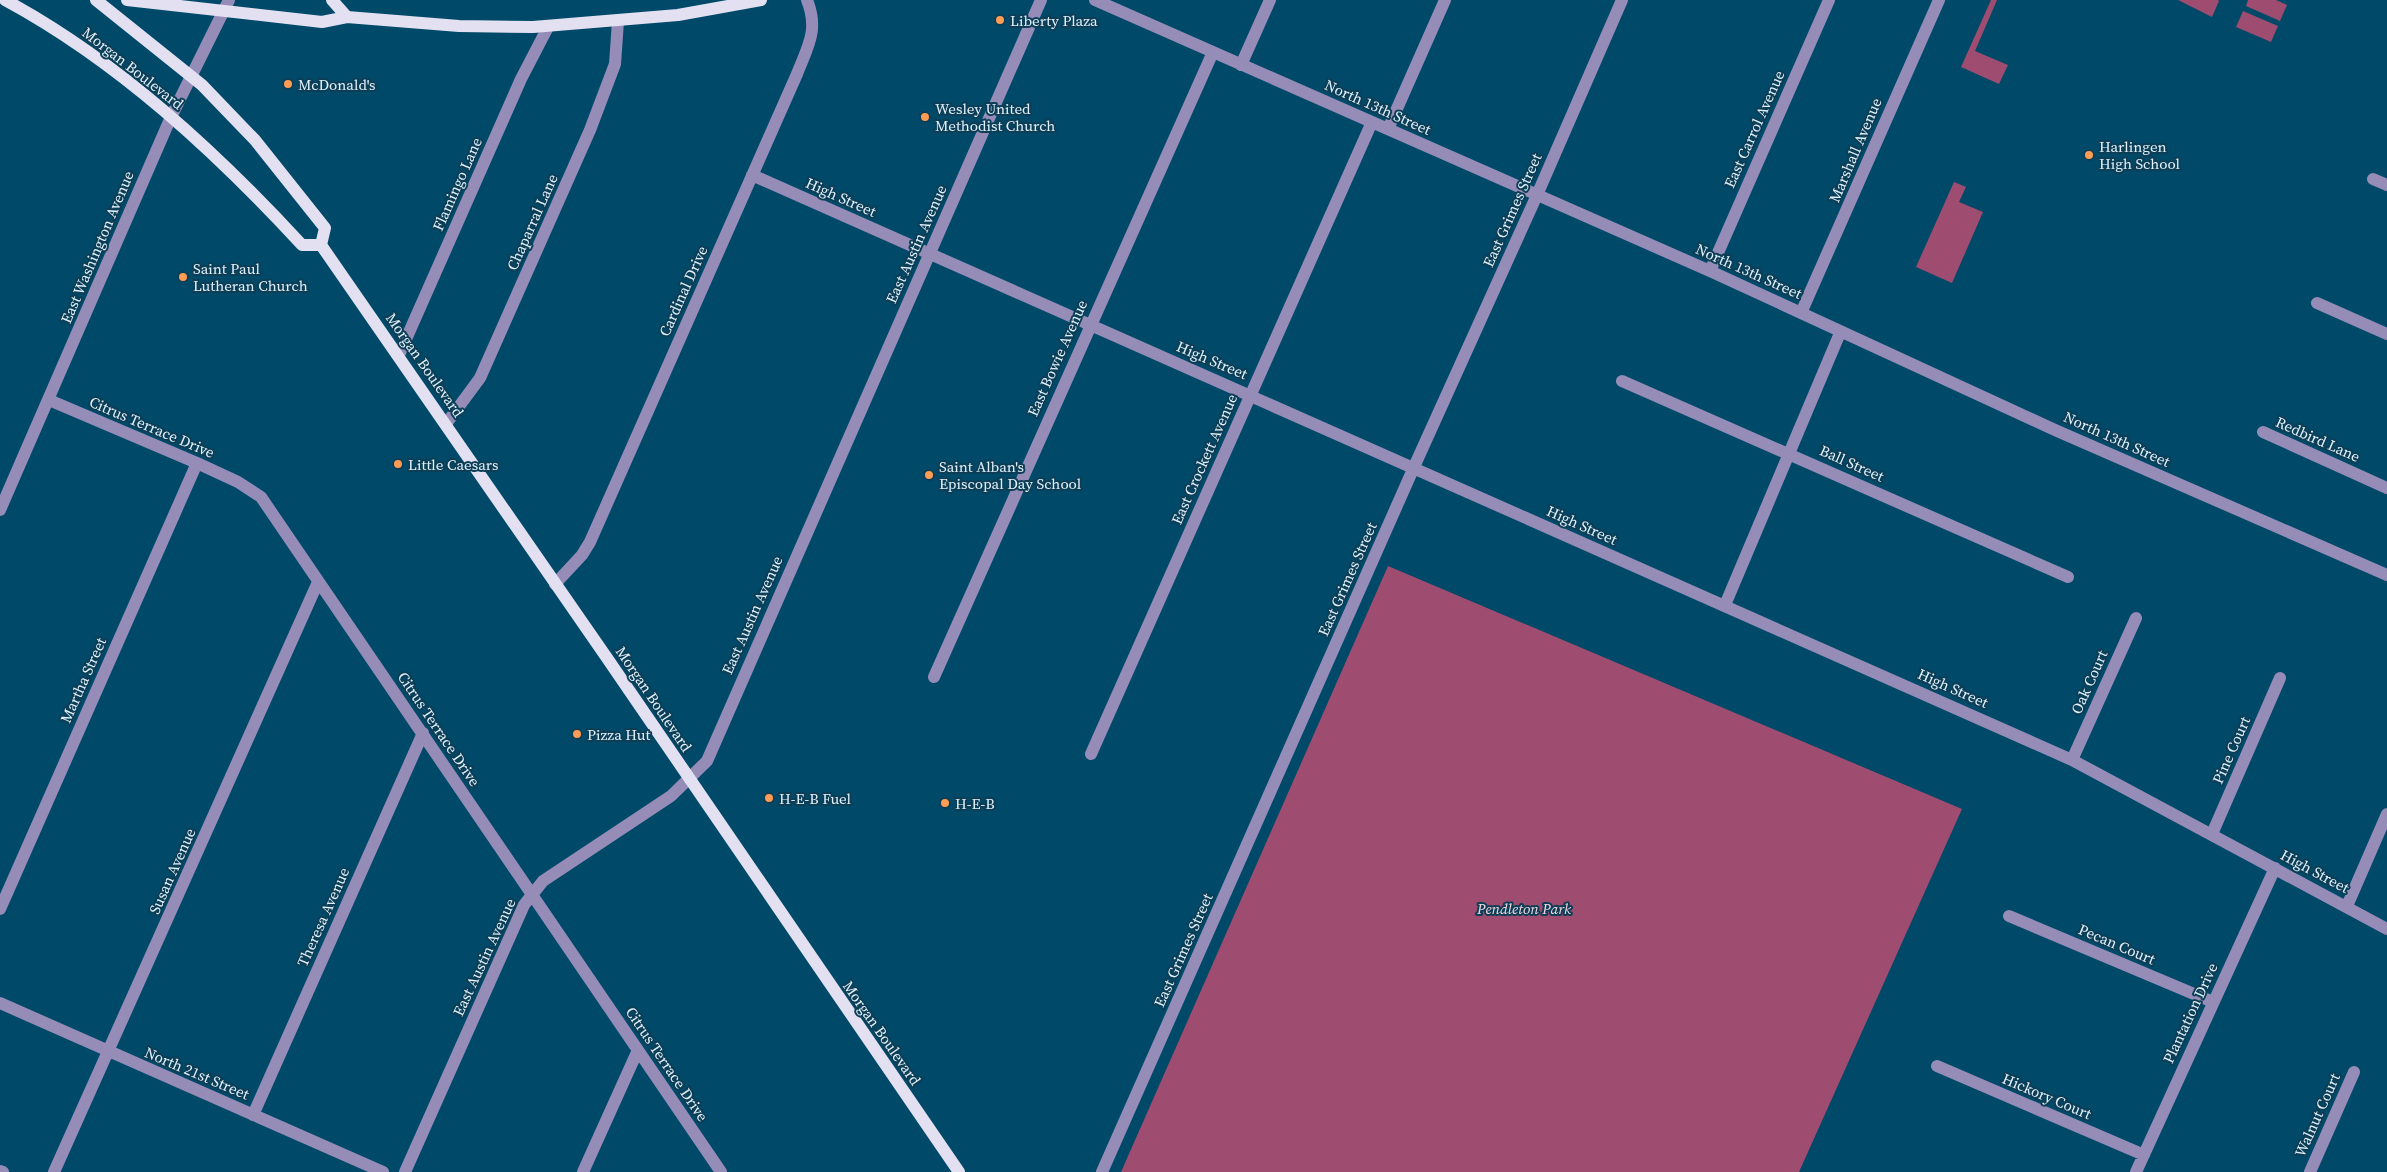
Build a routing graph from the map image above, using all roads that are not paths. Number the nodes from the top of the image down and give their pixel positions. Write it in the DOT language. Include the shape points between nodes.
graph roads {
  1 [pos="6,0"];
  2 [pos="96,0"];
  3 [pos="127,0"];
  4 [pos="332,0"];
  5 [pos="761,0"];
  6 [pos="807,0"];
  7 [pos="1041,0"];
  8 [pos="1096,0"];
  9 [pos="1270,0"];
  10 [pos="1445,0"];
  11 [pos="1622,0"];
  12 [pos="1828,0"];
  13 [pos="1938,0"];
  14 [pos="226,6"];
  15 [pos="347,17"];
  16 [pos="618,21"];
  17 [pos="548,26"];
  18 [pos="1212,52"];
  19 [pos="1241,65"];
  20 [pos="191,76"];
  21 [pos="170,117"];
  22 [pos="1372,122"];
  23 [pos="1388,129"];
  24 [pos="752,175"];
  25 [pos="2373,179"];
  26 [pos="2387,186"];
  27 [pos="1537,195"];
  28 [pos="321,245"];
  29 [pos="930,254"];
  30 [pos="1710,271"];
  31 [pos="2317,303"];
  32 [pos="1801,313"];
  33 [pos="1089,325"];
  34 [pos="1840,333"];
  35 [pos="2387,334"];
  36 [pos="399,355"];
  37 [pos="1622,381"];
  38 [pos="1250,395"];
  39 [pos="49,400"];
  40 [pos="446,424"];
  41 [pos="2263,432"];
  42 [pos="1788,453"];
  43 [pos="196,463"];
  44 [pos="1414,467"];
  45 [pos="2387,488"];
  46 [pos="0,510"];
  47 [pos="2387,575"];
  48 [pos="2068,577"];
  49 [pos="318,582"];
  50 [pos="555,584"];
  51 [pos="1725,605"];
  52 [pos="2136,618"];
  53 [pos="934,677"];
  54 [pos="2280,678"];
  55 [pos="423,733"];
  56 [pos="1091,754"];
  57 [pos="2072,760"];
  58 [pos="689,779"];
  59 [pos="2387,814"];
  60 [pos="2212,834"];
  61 [pos="2275,868"];
  62 [pos="532,894"];
  63 [pos="2347,906"];
  64 [pos="0,909"];
  65 [pos="2009,916"];
  66 [pos="2387,929"];
  67 [pos="2213,1002"];
  68 [pos="0,1003"];
  69 [pos="638,1050"];
  70 [pos="109,1052"];
  71 [pos="1937,1066"];
  72 [pos="2354,1072"];
  73 [pos="253,1115"];
  74 [pos="2144,1155"];
  75 [pos="54,1172"];
  76 [pos="383,1172"];
  77 [pos="405,1172"];
  78 [pos="582,1172"];
  79 [pos="721,1172"];
  80 [pos="958,1172"];
  81 [pos="1102,1172"];
  82 [pos="2136,1172"];
  83 [pos="2310,1172"];
  1 -- 21 [label="main road, Morgan Boulevard" via="88,52"];
  2 -- 20 [label="main road, Morgan Boulevard"];
  3 -- 14 [label="main road"];
  4 -- 15 [label="main road"];
  5 -- 16 [label="main road" via="678,15"];
  6 -- 24 [label="street, Cardinal Drive" via="813,16 812,34"];
  7 -- 29 [label="street, East Austin Avenue"];
  8 -- 18 [label="street, North 13th Street"];
  9 -- 19 [label="street"];
  10 -- 23 [label="street"];
  11 -- 27 [label="street, East Grimes Street"];
  12 -- 30 [label="street, East Carrol Avenue"];
  13 -- 32 [label="street, Marshall Avenue"];
  14 -- 15 [label="main road" via="322,22"];
  14 -- 20 [label="street, East Washington Avenue"];
  15 -- 17 [label="main road" via="459,26"];
  16 -- 17 [label="main road"];
  16 -- 40 [label="street, Chaparral Lane" via="615,64 590,130 480,378"];
  17 -- 36 [label="street, Flamingo Lane" via="521,79"];
  18 -- 19 [label="street, North 13th Street"];
  18 -- 33 [label="street, East Bowie Avenue"];
  19 -- 22 [label="street, North 13th Street"];
  20 -- 21 [label="street, East Washington Avenue"];
  20 -- 28 [label="main road, Morgan Boulevard" via="255,140 325,228"];
  21 -- 28 [label="main road, Morgan Boulevard" via="247,186 302,245"];
  21 -- 39 [label="street, East Washington Avenue"];
  22 -- 23 [label="street, North 13th Street"];
  22 -- 38 [label="street, East Crockett Avenue"];
  23 -- 27 [label="street, North 13th Street"];
  24 -- 29 [label="street, High Street"];
  24 -- 50 [label="street, Cardinal Drive" via="590,542"];
  25 -- 26 [label="street"];
  27 -- 30 [label="street, North 13th Street"];
  27 -- 44 [label="street, East Grimes Street"];
  28 -- 36 [label="main road, Morgan Boulevard"];
  29 -- 33 [label="street, High Street"];
  29 -- 58 [label="street, East Austin Avenue" via="707,761"];
  30 -- 32 [label="street, North 13th Street"];
  31 -- 35 [label="street"];
  32 -- 34 [label="street, North 13th Street"];
  33 -- 38 [label="street, High Street"];
  33 -- 53 [label="street, East Bowie Avenue"];
  34 -- 42 [label="street"];
  34 -- 47 [label="street, North 13th Street"];
  36 -- 40 [label="main road, Morgan Boulevard"];
  37 -- 42 [label="street, Ball Street"];
  38 -- 44 [label="street, High Street"];
  38 -- 56 [label="street, East Crockett Avenue"];
  39 -- 43 [label="street, Citrus Terrace Drive"];
  39 -- 46 [label="street, East Washington Avenue"];
  40 -- 50 [label="main road, Morgan Boulevard"];
  41 -- 45 [label="street, Redbird Lane"];
  42 -- 48 [label="street, Ball Street"];
  42 -- 51 [label="street"];
  43 -- 49 [label="street, Citrus Terrace Drive" via="238,482 261,497"];
  43 -- 64 [label="street, Martha Street"];
  44 -- 51 [label="street, High Street"];
  44 -- 81 [label="street, East Grimes Street"];
  49 -- 55 [label="street, Citrus Terrace Drive"];
  49 -- 70 [label="street, Susan Avenue"];
  50 -- 58 [label="main road, Morgan Boulevard"];
  51 -- 57 [label="street, High Street"];
  52 -- 57 [label="street, Oak Court"];
  54 -- 60 [label="street, Pine Court"];
  55 -- 62 [label="street, Citrus Terrace Drive"];
  55 -- 73 [label="street, Theresa Avenue"];
  57 -- 60 [label="street, High Street"];
  58 -- 62 [label="street, East Austin Avenue" via="671,796 543,882"];
  58 -- 80 [label="main road, Morgan Boulevard"];
  59 -- 63 [label="street"];
  60 -- 61 [label="street, High Street"];
  61 -- 63 [label="street, High Street"];
  61 -- 67 [label="street, Plantation Drive"];
  62 -- 69 [label="street, Citrus Terrace Drive"];
  62 -- 77 [label="street, East Austin Avenue" via="524,904"];
  63 -- 66 [label="street, High Street"];
  65 -- 67 [label="street, Pecan Court"];
  67 -- 74 [label="street, Plantation Drive"];
  68 -- 70 [label="street, North 21st Street"];
  69 -- 78 [label="street"];
  69 -- 79 [label="street, Citrus Terrace Drive"];
  70 -- 73 [label="street, North 21st Street"];
  70 -- 75 [label="street, Susan Avenue"];
  71 -- 74 [label="street, Hickory Court"];
  72 -- 83 [label="street, Walnut Court"];
  73 -- 76 [label="street, North 21st Street"];
  74 -- 82 [label="street, Plantation Drive"];
}
